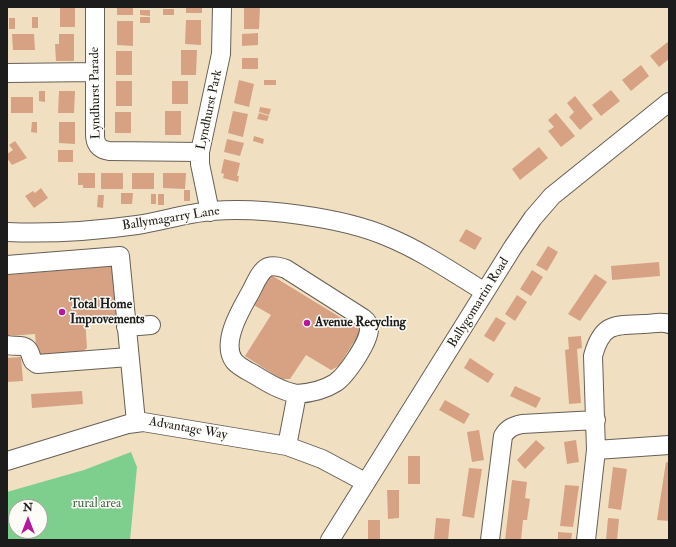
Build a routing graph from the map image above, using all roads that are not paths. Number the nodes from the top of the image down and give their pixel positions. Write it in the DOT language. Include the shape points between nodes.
graph roads {
  1 [pos="95,7"];
  2 [pos="222,7"];
  3 [pos="95,72"];
  4 [pos="7,73"];
  5 [pos="669,102"];
  6 [pos="200,152"];
  7 [pos="210,212"];
  8 [pos="7,232"];
  9 [pos="7,265"];
  10 [pos="485,292"];
  11 [pos="669,324"];
  12 [pos="151,325"];
  13 [pos="126,327"];
  14 [pos="7,345"];
  15 [pos="129,357"];
  16 [pos="297,394"];
  17 [pos="596,420"];
  18 [pos="136,422"];
  19 [pos="669,445"];
  20 [pos="287,446"];
  21 [pos="596,450"];
  22 [pos="7,460"];
  23 [pos="365,482"];
  24 [pos="330,540"];
  25 [pos="490,540"];
  26 [pos="586,540"];
  1 -- 3 [label="street, Lyndhurst Parade"];
  2 -- 6 [label="street, Lyndhurst Park" via="221,54"];
  3 -- 4 [label="street"];
  3 -- 6 [label="street, Lyndhurst Parade" via="94,134 95,141 102,150"];
  5 -- 10 [label="street, Ballygomartin Road" via="552,196 526,228"];
  6 -- 7 [label="street, Lyndhurst Park"];
  7 -- 8 [label="street, Ballymagarry Lane" via="111,228"];
  7 -- 10 [label="street, Ballymagarry Lane" via="281,213 322,219 387,236"];
  9 -- 13 [label="street" via="120,256"];
  10 -- 23 [label="street, Ballygomartin Road"];
  11 -- 17 [label="street" via="613,325 600,337 593,356"];
  12 -- 13 [label="street"];
  13 -- 15 [label="street"];
  14 -- 15 [label="street" via="26,347 33,361 38,364"];
  15 -- 18 [label="street"];
  16 -- 16 [label="street" via="270,385 235,362 230,354 236,323 262,271 268,267 286,269 364,318 370,330 345,375 324,388"];
  16 -- 20 [label="street"];
  17 -- 21 [label="street"];
  17 -- 25 [label="street" via="522,424 507,430 503,436"];
  18 -- 20 [label="street, Advantage Way"];
  18 -- 22 [label="street, Advantage Way"];
  19 -- 21 [label="street"];
  20 -- 23 [label="street, Advantage Way" via="322,459"];
  21 -- 26 [label="street"];
  23 -- 24 [label="street, Ballygomartin Road"];
}
